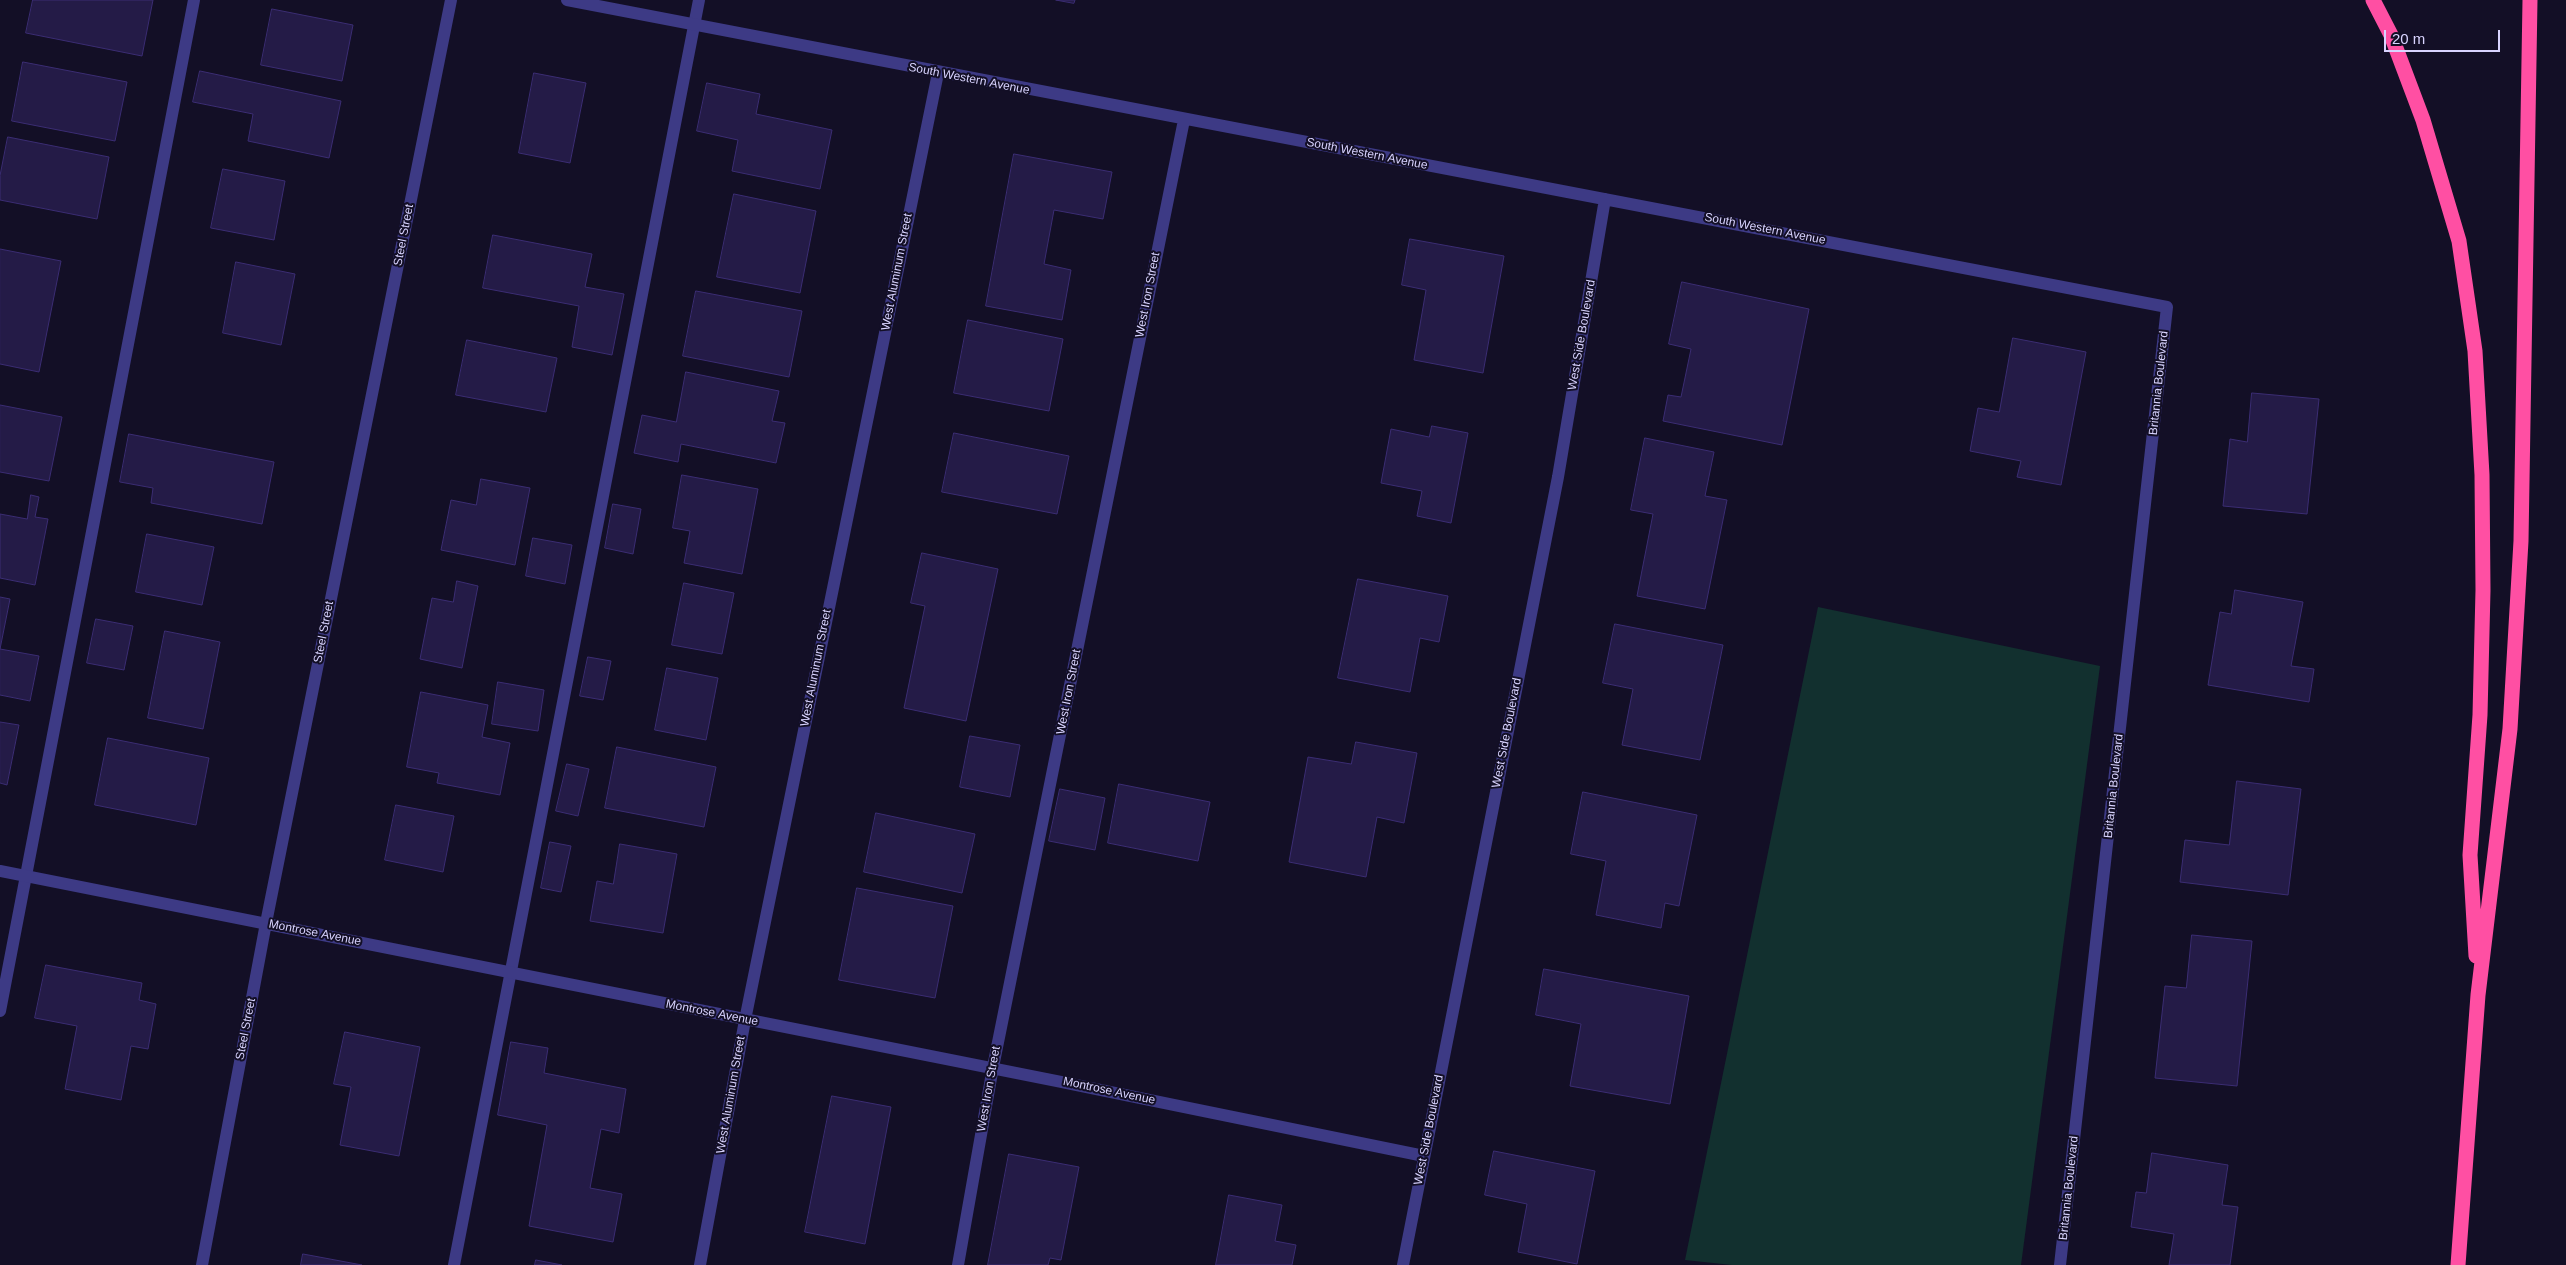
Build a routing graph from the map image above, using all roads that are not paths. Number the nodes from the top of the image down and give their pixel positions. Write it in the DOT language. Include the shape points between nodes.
graph roads {
  1 [pos="194,0"];
  2 [pos="450,0"];
  3 [pos="567,0"];
  4 [pos="699,0"];
  5 [pos="2373,0"];
  6 [pos="2530,0"];
  7 [pos="694,25"];
  8 [pos="938,73"];
  9 [pos="1184,120"];
  10 [pos="1605,199"];
  11 [pos="2168,307"];
  12 [pos="0,871"];
  13 [pos="26,876"];
  14 [pos="266,924"];
  15 [pos="509,972"];
  16 [pos="2478,994"];
  17 [pos="0,1011"];
  18 [pos="745,1020"];
  19 [pos="993,1067"];
  20 [pos="1424,1156"];
  21 [pos="202,1265"];
  22 [pos="454,1265"];
  23 [pos="700,1265"];
  24 [pos="958,1265"];
  25 [pos="1403,1265"];
  26 [pos="2060,1265"];
  27 [pos="2458,1265"];
  1 -- 13 [label="street"];
  2 -- 14 [label="street, Steel Street"];
  3 -- 7 [label="street, South Western Avenue"];
  4 -- 7 [label="street"];
  5 -- 16 [label="highway" via="2392,35 2432,148 2459,241 2476,351 2483,590 2480,715 2470,855"];
  6 -- 16 [label="highway" via="2521,541 2510,730"];
  7 -- 8 [label="street, South Western Avenue"];
  7 -- 15 [label="street"];
  8 -- 9 [label="street, South Western Avenue"];
  8 -- 18 [label="street, West Aluminum Street"];
  9 -- 10 [label="street, South Western Avenue"];
  9 -- 19 [label="street, West Iron Street"];
  10 -- 11 [label="street, South Western Avenue"];
  10 -- 20 [label="street, West Side Boulevard" via="1558,477"];
  11 -- 26 [label="street, Britannia Boulevard"];
  12 -- 13 [label="street, Montrose Avenue"];
  13 -- 14 [label="street, Montrose Avenue"];
  13 -- 17 [label="street"];
  14 -- 15 [label="street, Montrose Avenue"];
  14 -- 21 [label="street, Steel Street"];
  15 -- 18 [label="street, Montrose Avenue"];
  15 -- 22 [label="street"];
  16 -- 27 [label="highway"];
  18 -- 19 [label="street, Montrose Avenue"];
  18 -- 23 [label="street, West Aluminum Street"];
  19 -- 20 [label="street, Montrose Avenue"];
  19 -- 24 [label="street, West Iron Street"];
  20 -- 25 [label="street, West Side Boulevard"];
}
